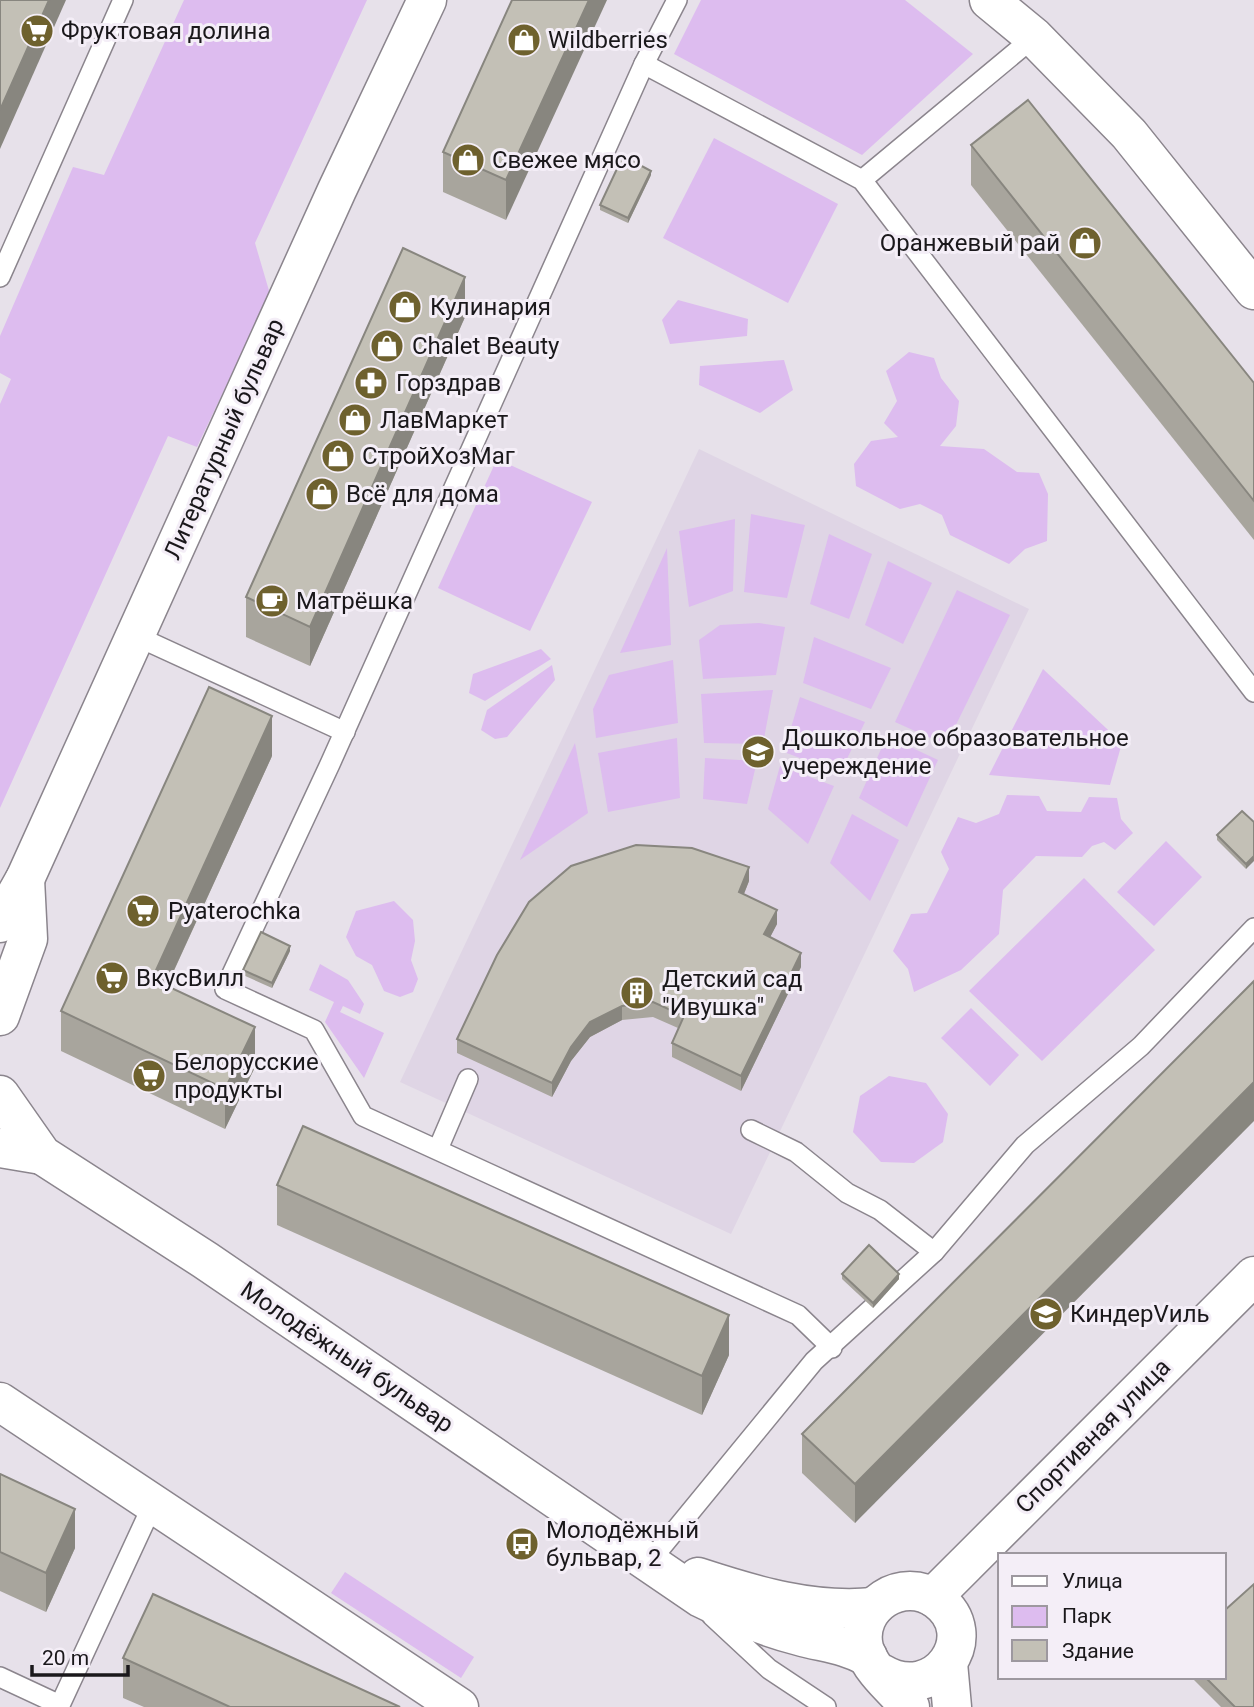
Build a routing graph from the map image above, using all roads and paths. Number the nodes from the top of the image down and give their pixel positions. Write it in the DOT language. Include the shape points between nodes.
graph roads {
  1 [pos="122,0"];
  2 [pos="427,0"];
  3 [pos="677,0"];
  4 [pos="989,0"];
  5 [pos="1034,37"];
  6 [pos="644,64"];
  7 [pos="862,180"];
  8 [pos="0,277"];
  9 [pos="1254,290"];
  10 [pos="136,636"];
  11 [pos="1254,692"];
  12 [pos="345,732"];
  13 [pos="25,879"];
  14 [pos="0,923"];
  15 [pos="1254,928"];
  16 [pos="0,1016"];
  17 [pos="468,1080"];
  18 [pos="0,1095"];
  19 [pos="751,1130"];
  20 [pos="0,1148"];
  21 [pos="438,1149"];
  22 [pos="42,1154"];
  23 [pos="934,1252"];
  24 [pos="1254,1276"];
  25 [pos="832,1348"];
  26 [pos="0,1402"];
  27 [pos="153,1504"];
  28 [pos="650,1561"];
  29 [pos="933,1597"];
  30 [pos="874,1607"];
  31 [pos="948,1663"];
  32 [pos="874,1665"];
  33 [pos="0,1677"];
  34 [pos="59,1706"];
  35 [pos="458,1707"];
  36 [pos="826,1707"];
  37 [pos="910,1707"];
  38 [pos="952,1707"];
  1 -- 8 [label="lane"];
  2 -- 10 [label="street, Литературный бульвар"];
  3 -- 6 [label="lane"];
  4 -- 5 [label="street"];
  5 -- 7 [label="lane"];
  5 -- 9 [label="street" via="1129,134"];
  6 -- 7 [label="lane"];
  6 -- 12 [label="lane"];
  7 -- 11 [label="lane"];
  10 -- 12 [label="lane"];
  10 -- 13 [label="street, Литературный бульвар"];
  12 -- 21 [label="lane" via="225,989 314,1030 363,1116"];
  13 -- 14 [label="street, Литературный бульвар"];
  13 -- 16 [label="street, Литературный бульвар" via="28,939"];
  15 -- 23 [label="lane" via="1141,1046 1026,1145"];
  17 -- 21 [label="lane"];
  18 -- 22 [label="street, Молодёжный бульвар"];
  19 -- 23 [label="lane" via="796,1152"];
  20 -- 22 [label="street, Молодёжный бульвар"];
  21 -- 25 [label="lane" via="798,1315"];
  22 -- 28 [label="street, Молодёжный бульвар"];
  23 -- 25 [label="lane"];
  24 -- 29 [label="street, Спортивная улица"];
  25 -- 28 [label="lane" via="814,1361"];
  26 -- 27 [label="street"];
  27 -- 34 [label="lane"];
  27 -- 35 [label="street"];
  28 -- 30 [label="street, Молодёжный бульвар" via="777,1600 838,1610"];
  28 -- 32 [label="street, Молодёжный бульвар" via="701,1598 746,1621 848,1645"];
  28 -- 36 [label="lane" via="769,1668"];
  29 -- 30 [label="street" via="902,1591"];
  29 -- 31 [label="street" via="948,1612 955,1632"];
  30 -- 32 [label="street" via="864,1625 864,1647"];
  31 -- 32 [label="street" via="932,1677 911,1683"];
  31 -- 38 [label="street"];
  32 -- 37 [label="street"];
  33 -- 34 [label="lane"];
}
